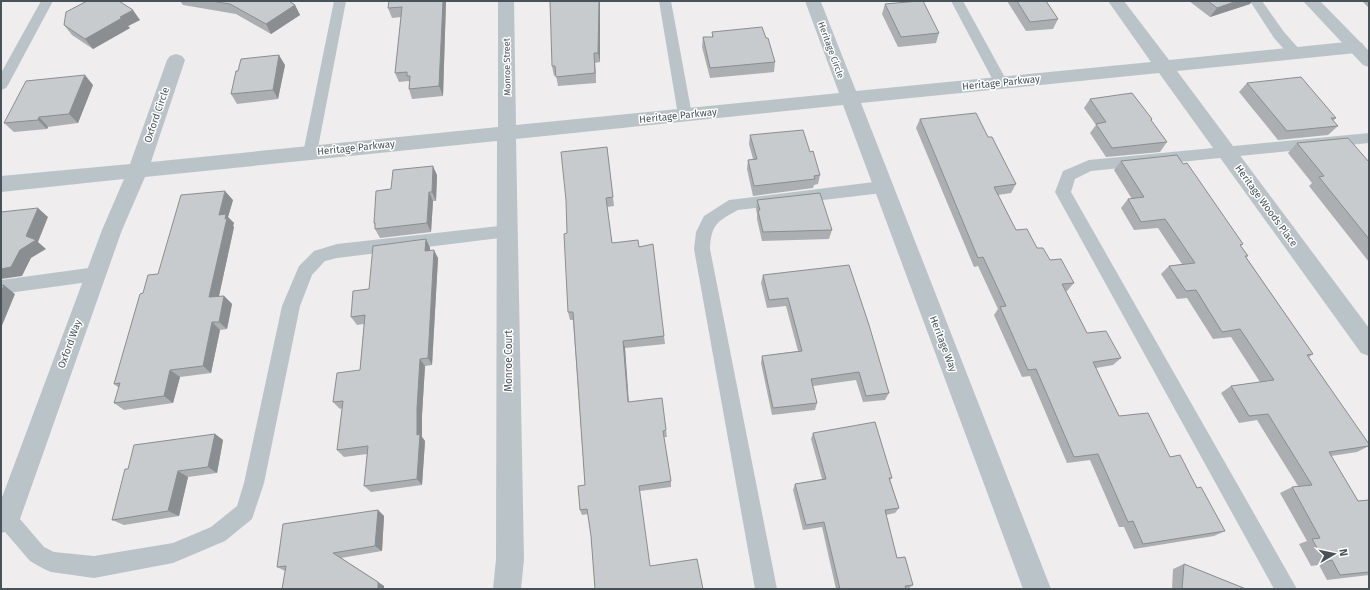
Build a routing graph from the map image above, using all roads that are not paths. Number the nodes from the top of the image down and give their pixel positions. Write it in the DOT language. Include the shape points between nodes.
graph roads {
  1 [pos="47,1"];
  2 [pos="340,1"];
  3 [pos="506,1"];
  4 [pos="665,1"];
  5 [pos="957,1"];
  6 [pos="1116,1"];
  7 [pos="1256,1"];
  8 [pos="1311,1"];
  9 [pos="813,2"];
  10 [pos="1356,47"];
  11 [pos="1294,53"];
  12 [pos="176,60"];
  13 [pos="1369,61"];
  14 [pos="1164,67"];
  15 [pos="1001,83"];
  16 [pos="1,85"];
  17 [pos="848,98"];
  18 [pos="685,115"];
  19 [pos="508,133"];
  20 [pos="1369,138"];
  21 [pos="1226,151"];
  22 [pos="310,153"];
  23 [pos="138,170"];
  24 [pos="1,184"];
  25 [pos="882,187"];
  26 [pos="508,231"];
  27 [pos="96,274"];
  28 [pos="1,287"];
  29 [pos="1369,346"];
  30 [pos="4,521"];
  31 [pos="507,589"];
  32 [pos="766,589"];
  33 [pos="1037,589"];
  34 [pos="1286,589"];
  1 -- 16 [label="lane"];
  2 -- 22 [label="lane"];
  3 -- 19 [label="street, Monroe Street"];
  4 -- 18 [label="lane"];
  5 -- 15 [label="lane"];
  6 -- 14 [label="street, Heritage Woods Place"];
  7 -- 11 [label="lane" via="1278,35"];
  8 -- 10 [label="street"];
  9 -- 17 [label="street, Heritage Circle"];
  10 -- 11 [label="street, Heritage Parkway"];
  10 -- 13 [label="street"];
  11 -- 14 [label="street, Heritage Parkway"];
  12 -- 23 [label="street, Oxford Circle"];
  14 -- 15 [label="street, Heritage Parkway"];
  14 -- 21 [label="street, Heritage Woods Place"];
  15 -- 17 [label="street, Heritage Parkway"];
  17 -- 18 [label="street, Heritage Parkway"];
  17 -- 25 [label="street, Heritage Way"];
  18 -- 19 [label="street, Heritage Parkway"];
  19 -- 22 [label="street, Heritage Parkway"];
  19 -- 26 [label="street, Monroe Court"];
  20 -- 21 [label="lane"];
  21 -- 29 [label="street, Heritage Woods Place"];
  21 -- 34 [label="lane" via="1089,166 1068,175 1063,192"];
  22 -- 23 [label="street, Heritage Parkway"];
  23 -- 24 [label="street, Heritage Parkway"];
  23 -- 27 [label="street, Oxford Way"];
  25 -- 32 [label="lane" via="735,204 714,216 702,231 702,249"];
  25 -- 33 [label="street, Heritage Way"];
  26 -- 30 [label="lane" via="338,251 320,256 304,271 291,306 254,483 245,512 218,534 173,553 94,567 51,562 37,554"];
  26 -- 31 [label="street, Monroe Court" via="510,559"];
  27 -- 28 [label="lane"];
  27 -- 30 [label="street, Oxford Way"];
}
